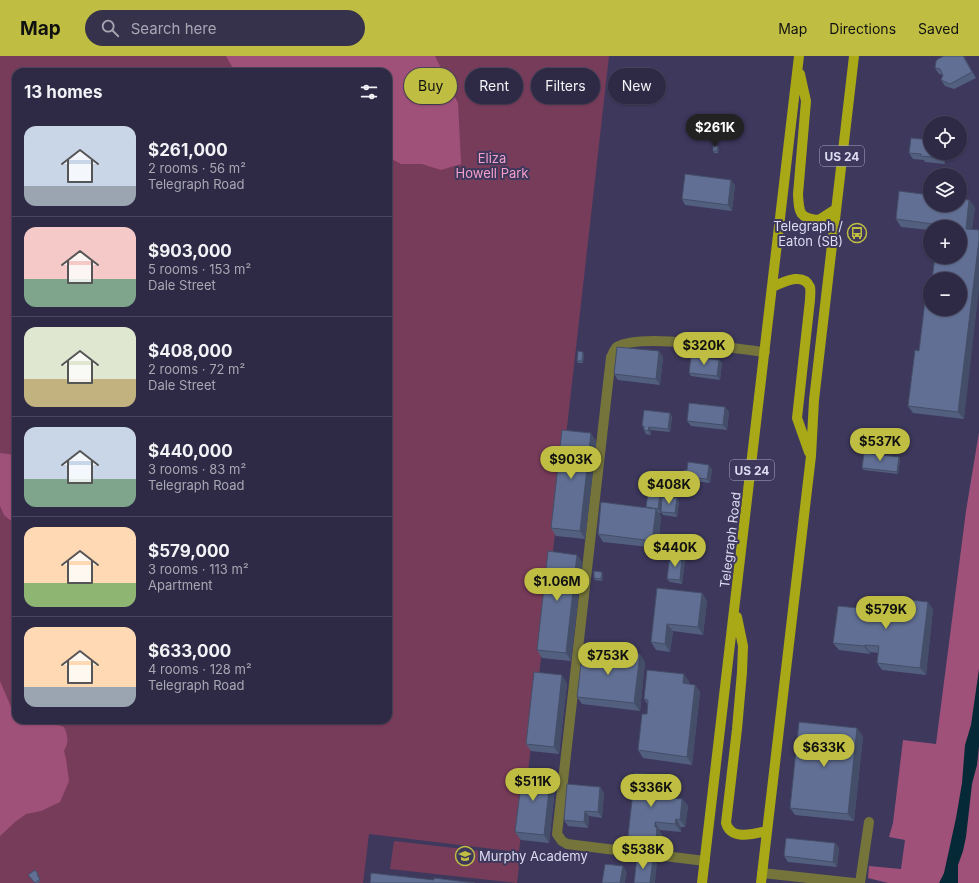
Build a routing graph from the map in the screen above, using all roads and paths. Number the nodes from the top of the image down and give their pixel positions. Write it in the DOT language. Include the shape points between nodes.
graph roads {
  1 [pos="799,56"];
  2 [pos="854,56"];
  3 [pos="798,66"];
  4 [pos="836,209"];
  5 [pos="772,287"];
  6 [pos="765,352"];
  7 [pos="811,456"];
  8 [pos="735,607"];
  9 [pos="869,822"];
  10 [pos="767,830"];
  11 [pos="705,861"];
  12 [pos="762,878"];
  13 [pos="702,883"];
  14 [pos="854,883"];
  15 [pos="860,883"];
  1 -- 3 [label="main road, Telegraph Road / US 24"];
  2 -- 4 [label="main road, US 24"];
  3 -- 4 [label="main road" via="806,101 799,209 807,219 819,220"];
  3 -- 5 [label="main road, Telegraph Road / US 24"];
  4 -- 7 [label="main road, US 24" via="814,400"];
  5 -- 6 [label="main road, Telegraph Road / US 24"];
  5 -- 7 [label="main road" via="798,279 806,282 810,288 797,418"];
  6 -- 8 [label="main road, Telegraph Road / US 24"];
  6 -- 11 [label="street" via="646,340 621,345 611,357 557,834 567,844"];
  7 -- 10 [label="main road, US 24"];
  8 -- 10 [label="main road" via="743,646 742,672 726,823 730,831 740,835"];
  8 -- 11 [label="main road, Telegraph Road / US 24"];
  9 -- 15 [label="street"];
  10 -- 12 [label="main road, US 24"];
  11 -- 13 [label="main road, Telegraph Road / US 24"];
  12 -- 14 [label="street"];
}
